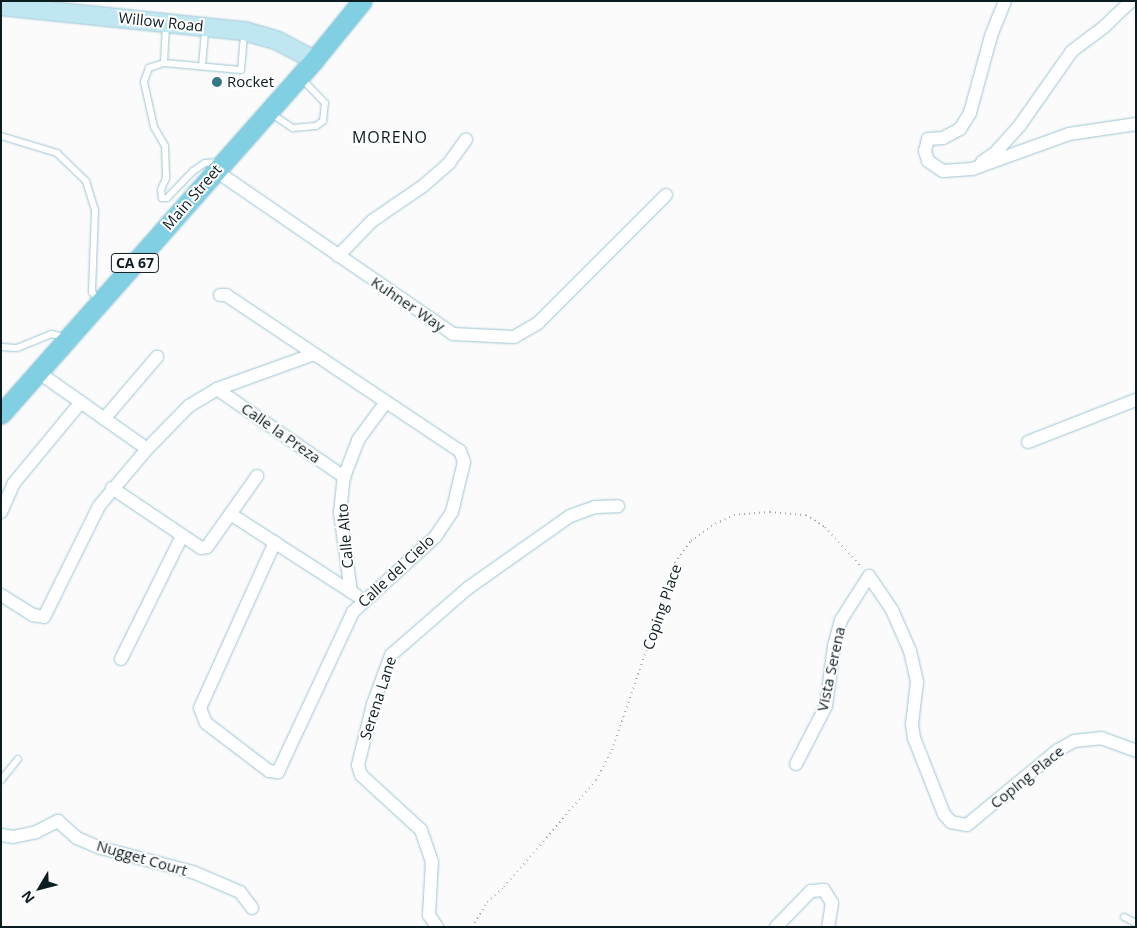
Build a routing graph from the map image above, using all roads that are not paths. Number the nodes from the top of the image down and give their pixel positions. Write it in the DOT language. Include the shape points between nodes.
graph roads {
  1 [pos="362,1"];
  2 [pos="1005,1"];
  3 [pos="1131,1"];
  4 [pos="1,6"];
  5 [pos="166,23"];
  6 [pos="205,27"];
  7 [pos="244,31"];
  8 [pos="314,60"];
  9 [pos="164,63"];
  10 [pos="202,66"];
  11 [pos="300,76"];
  12 [pos="268,112"];
  13 [pos="1136,124"];
  14 [pos="1,136"];
  15 [pos="466,140"];
  16 [pos="219,167"];
  17 [pos="972,169"];
  18 [pos="666,195"];
  19 [pos="338,256"];
  20 [pos="220,295"];
  21 [pos="100,302"];
  22 [pos="68,338"];
  23 [pos="1,347"];
  24 [pos="314,354"];
  25 [pos="157,357"];
  26 [pos="38,372"];
  27 [pos="217,389"];
  28 [pos="1136,400"];
  29 [pos="81,402"];
  30 [pos="386,402"];
  31 [pos="1,414"];
  32 [pos="104,419"];
  33 [pos="1028,442"];
  34 [pos="147,448"];
  35 [pos="257,476"];
  36 [pos="344,477"];
  37 [pos="112,488"];
  38 [pos="618,506"];
  39 [pos="1,512"];
  40 [pos="232,515"];
  41 [pos="182,536"];
  42 [pos="275,542"];
  43 [pos="869,576"];
  44 [pos="351,592"];
  45 [pos="1,595"];
  46 [pos="364,601"];
  47 [pos="121,659"];
  48 [pos="1136,751"];
  49 [pos="18,759"];
  50 [pos="796,764"];
  51 [pos="1,780"];
  52 [pos="1,835"];
  53 [pos="252,908"];
  54 [pos="1124,917"];
  55 [pos="1136,923"];
  56 [pos="437,927"];
  57 [pos="776,927"];
  58 [pos="828,927"];
  1 -- 8 [label="main road, Main Street / CA 67"];
  2 -- 17 [label="street" via="991,36 970,113 960,129 943,138 928,139 928,161 934,166 943,171"];
  3 -- 17 [label="street" via="1072,51 1020,125 995,153"];
  4 -- 5 [label="main road, Willow Road"];
  5 -- 6 [label="main road, Willow Road"];
  5 -- 9 [label="lane"];
  6 -- 7 [label="main road, Willow Road"];
  6 -- 10 [label="lane"];
  7 -- 8 [label="main road, Willow Road" via="278,41"];
  7 -- 10 [label="lane" via="241,70"];
  8 -- 11 [label="main road, Main Street / CA 67"];
  9 -- 10 [label="lane"];
  9 -- 16 [label="lane" via="149,68 144,82 154,127 165,146 166,178 161,190 162,198 167,198 193,170 214,161"];
  11 -- 12 [label="main road, Main Street / CA 67"];
  11 -- 12 [label="lane" via="325,102 323,121 316,126 293,128"];
  12 -- 16 [label="main road, Main Street / CA 67"];
  13 -- 17 [label="street" via="1069,134"];
  14 -- 21 [label="lane" via="57,153 86,181 94,210 92,292"];
  15 -- 19 [label="street" via="436,174 409,198 372,221"];
  16 -- 19 [label="street, Kuhner Way"];
  16 -- 21 [label="main road, Main Street / CA 67"];
  18 -- 19 [label="street, Kuhner Way" via="557,307 514,337 453,334"];
  20 -- 24 [label="street, Calle del Cielo" via="226,295"];
  21 -- 22 [label="main road, Main Street / CA 67"];
  22 -- 23 [label="lane" via="50,334 17,348"];
  22 -- 26 [label="main road, Main Street / CA 67"];
  24 -- 27 [label="street"];
  24 -- 30 [label="street, Calle del Cielo"];
  25 -- 32 [label="street"];
  26 -- 29 [label="street"];
  26 -- 31 [label="main road, Main Street / CA 67"];
  27 -- 34 [label="street" via="189,406"];
  27 -- 36 [label="street, Calle la Preza"];
  28 -- 33 [label="street"];
  29 -- 32 [label="street"];
  29 -- 39 [label="street" via="14,483"];
  30 -- 36 [label="street, Calle Alto" via="358,440"];
  30 -- 46 [label="street, Calle del Cielo" via="460,451 464,462 452,512 435,536"];
  32 -- 34 [label="street"];
  34 -- 37 [label="street"];
  35 -- 40 [label="street"];
  36 -- 44 [label="street, Calle Alto" via="340,513"];
  37 -- 41 [label="street"];
  37 -- 45 [label="street" via="99,506 44,617 32,615"];
  38 -- 56 [label="street, Serena Lane" via="595,507 570,516 468,588 391,655 373,704 358,764 361,775 400,807 421,830 432,862 429,915"];
  40 -- 41 [label="street" via="207,547 201,548"];
  40 -- 42 [label="street"];
  41 -- 47 [label="street"];
  42 -- 44 [label="street"];
  42 -- 46 [label="street, Calle del Cielo" via="200,708 206,723 269,771 278,772 353,612"];
  43 -- 48 [label="street, Coping Place" via="892,610 910,651 917,682 912,724 914,738 944,814 951,822 967,826 1058,750 1074,741 1101,738"];
  43 -- 50 [label="street, Vista Serena" via="841,620 826,706"];
  44 -- 46 [label="street"];
  49 -- 51 [label="lane"];
  52 -- 53 [label="street, Nugget Court" via="13,837 36,832 58,821 77,838 101,848 193,872 240,892"];
  54 -- 55 [label="lane"];
  57 -- 58 [label="street" via="811,891 824,890 832,903"];
}
